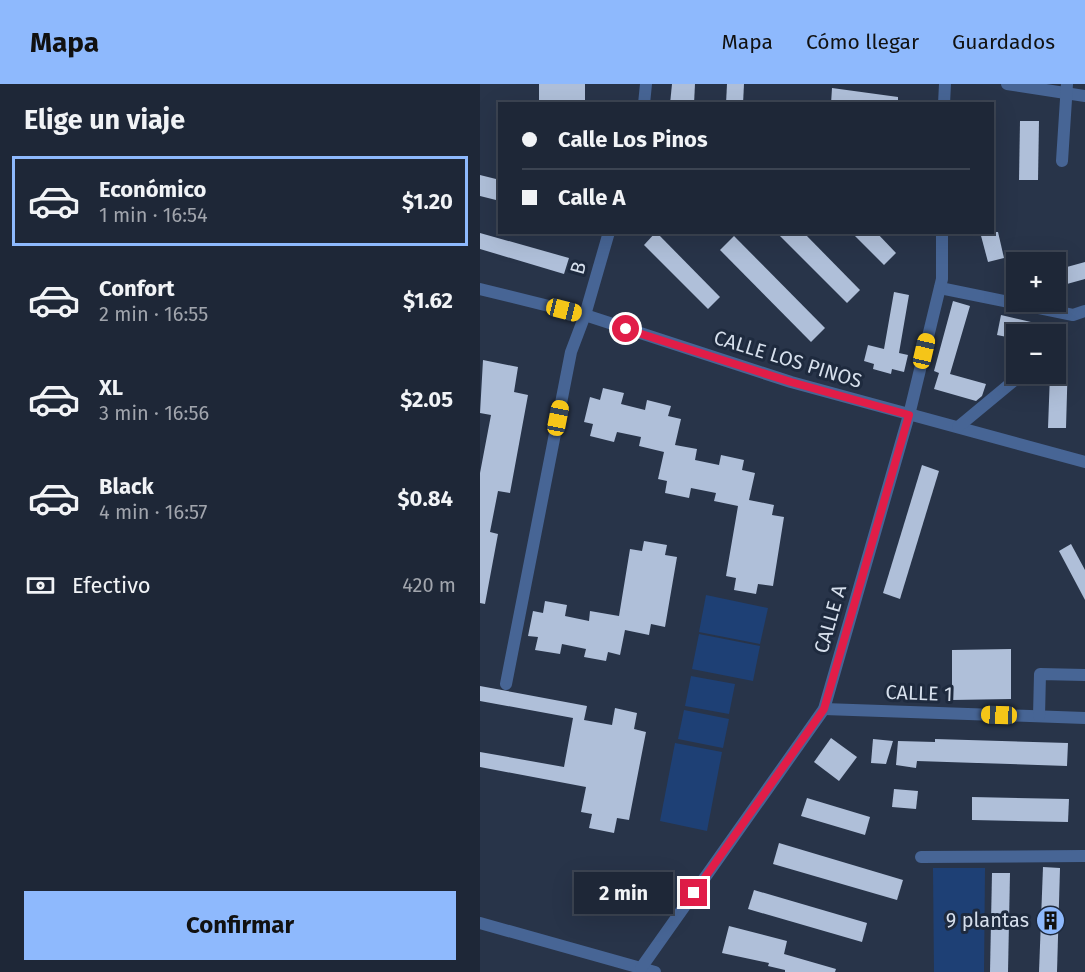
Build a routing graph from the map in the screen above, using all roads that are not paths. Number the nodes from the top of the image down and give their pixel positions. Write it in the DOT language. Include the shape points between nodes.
graph roads {
  1 [pos="646,84"];
  2 [pos="945,84"];
  3 [pos="1007,84"];
  4 [pos="1067,89"];
  5 [pos="1085,96"];
  6 [pos="644,102"];
  7 [pos="944,102"];
  8 [pos="1062,161"];
  9 [pos="608,234"];
  10 [pos="942,234"];
  11 [pos="940,288"];
  12 [pos="480,289"];
  13 [pos="1085,311"];
  14 [pos="585,315"];
  15 [pos="1010,384"];
  16 [pos="909,415"];
  17 [pos="958,428"];
  18 [pos="1085,462"];
  19 [pos="1085,675"];
  20 [pos="506,684"];
  21 [pos="824,709"];
  22 [pos="1039,716"];
  23 [pos="1085,718"];
  24 [pos="1085,856"];
  25 [pos="921,857"];
  26 [pos="480,923"];
  27 [pos="641,968"];
  28 [pos="656,972"];
  1 -- 6 [label="street"];
  2 -- 7 [label="street"];
  3 -- 4 [label="street"];
  4 -- 5 [label="street"];
  4 -- 8 [label="street"];
  9 -- 14 [label="street, B"];
  10 -- 11 [label="street, CALLE A"];
  11 -- 13 [label="street" via="1073,315"];
  11 -- 16 [label="street, CALLE A"];
  12 -- 14 [label="street, CALLE LOS PINOS"];
  14 -- 16 [label="street, CALLE LOS PINOS" via="791,382"];
  14 -- 20 [label="street, B" via="571,352"];
  15 -- 17 [label="street"];
  16 -- 17 [label="street, CALLE LOS PINOS"];
  16 -- 21 [label="street, CALLE A"];
  17 -- 18 [label="street, CALLE LOS PINOS"];
  19 -- 22 [label="street" via="1040,674"];
  21 -- 22 [label="street, CALLE 1"];
  21 -- 27 [label="street, CALLE A"];
  22 -- 23 [label="street, CALLE 1"];
  24 -- 25 [label="street"];
  26 -- 27 [label="street"];
  27 -- 28 [label="street"];
}
